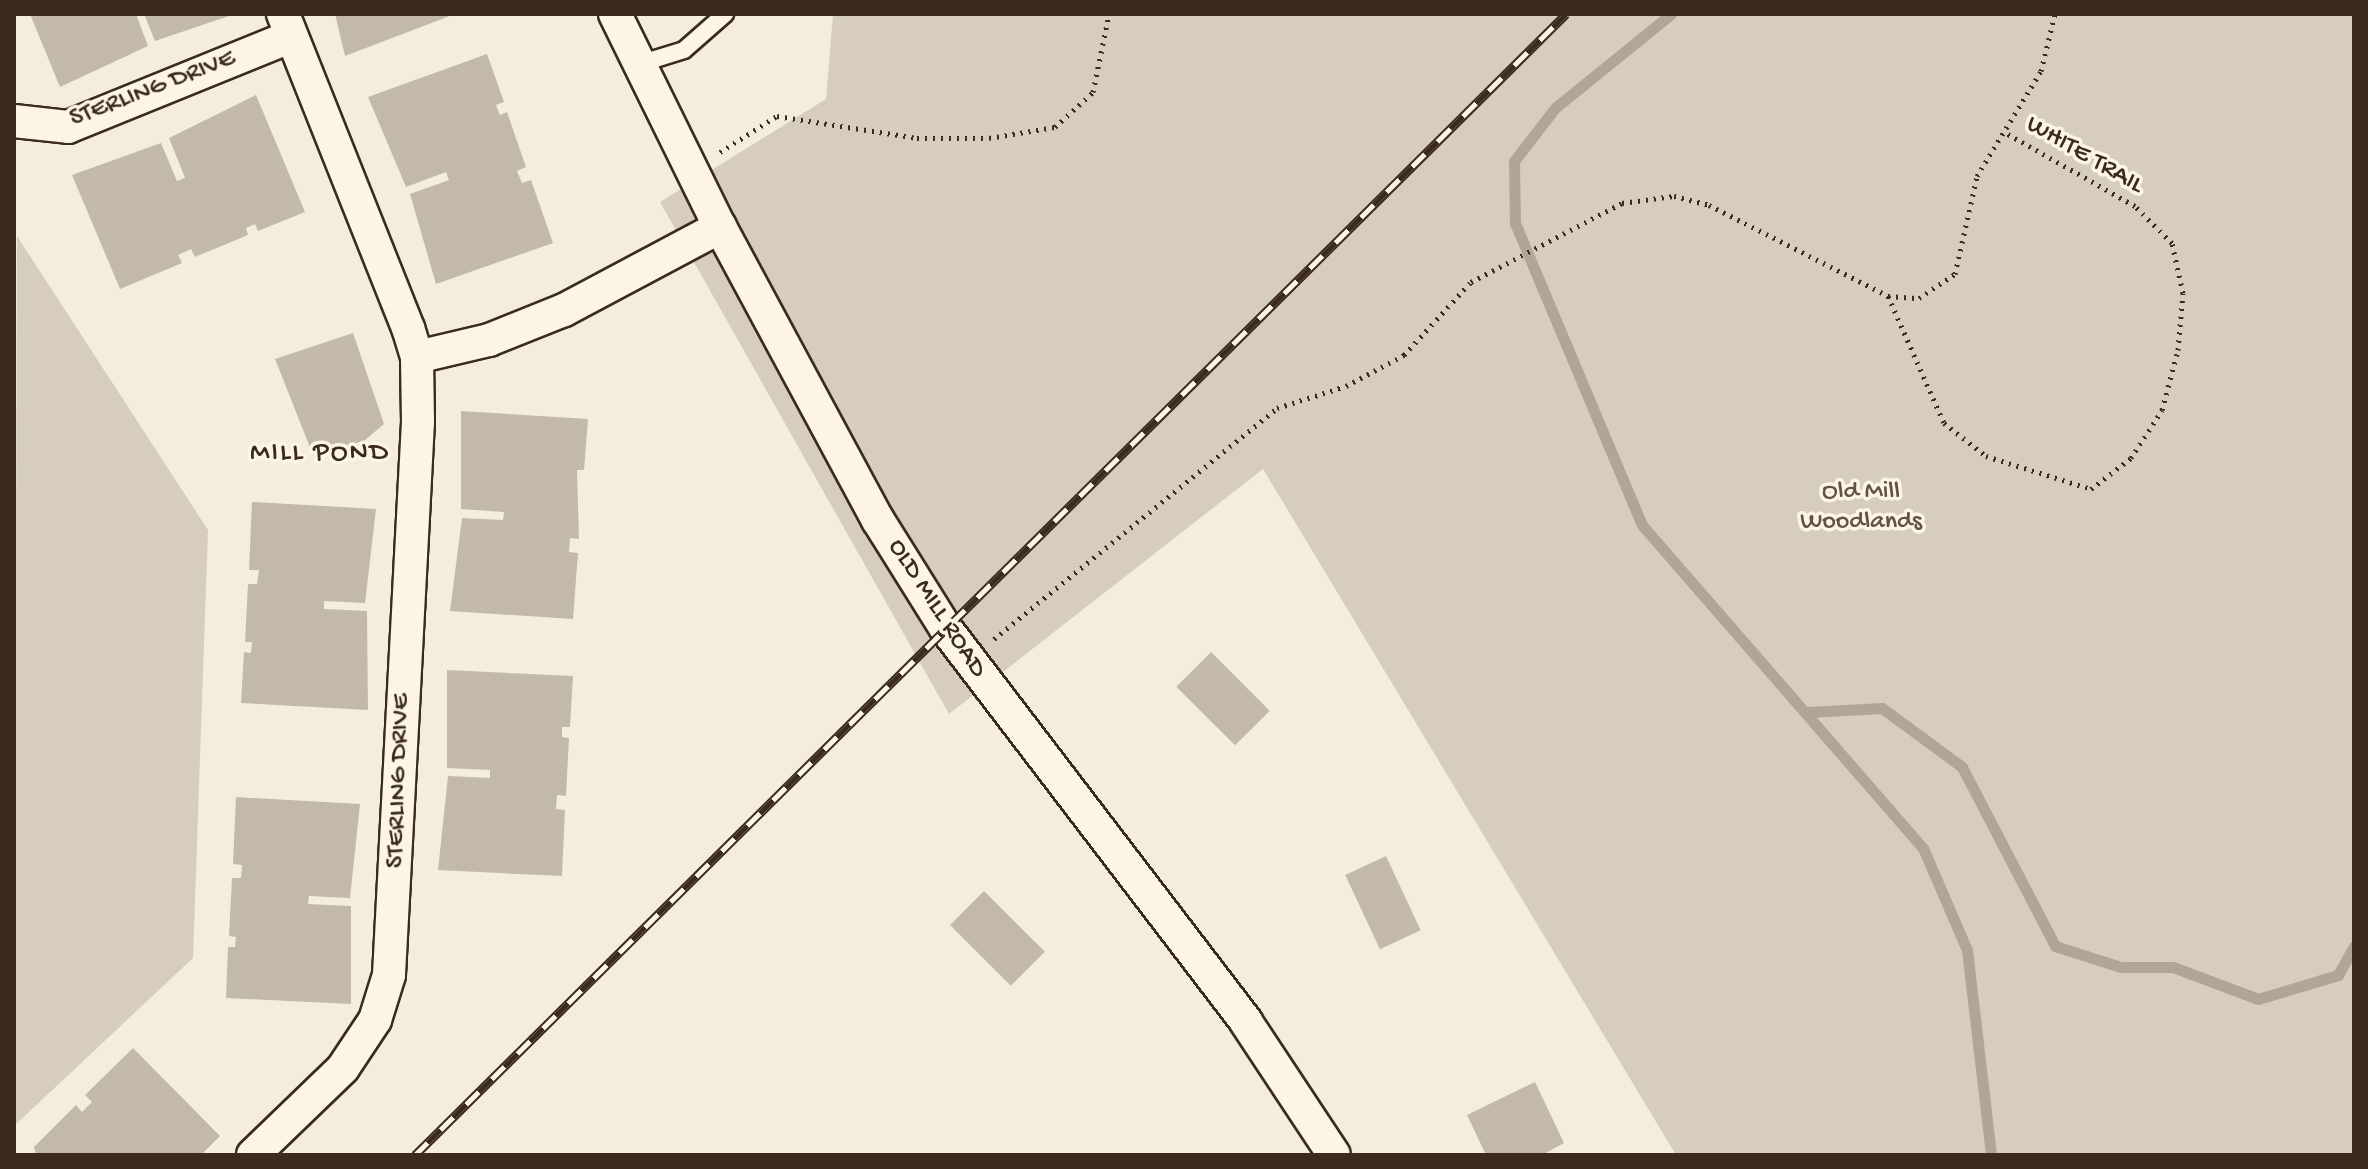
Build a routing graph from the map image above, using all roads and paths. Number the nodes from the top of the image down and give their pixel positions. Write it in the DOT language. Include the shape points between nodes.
graph roads {
  1 [pos="615,14"];
  2 [pos="725,14"];
  3 [pos="1109,14"];
  4 [pos="2055,14"];
  5 [pos="286,25"];
  6 [pos="639,64"];
  7 [pos="14,121"];
  8 [pos="2006,133"];
  9 [pos="691,169"];
  10 [pos="720,227"];
  11 [pos="1888,296"];
  12 [pos="417,357"];
  13 [pos="968,661"];
  14 [pos="253,1155"];
  15 [pos="1334,1155"];
  1 -- 6 [label="street, OLD MILL ROAD"];
  2 -- 6 [label="lane" via="684,50"];
  3 -- 9 [label="path" via="1093,92 1055,127 989,138 917,138 777,116"];
  4 -- 8 [label="path" via="2041,71"];
  5 -- 7 [label="street, STERLING DRIVE" via="68,127"];
  5 -- 12 [label="street, STERLING DRIVE"];
  6 -- 9 [label="street, OLD MILL ROAD"];
  8 -- 11 [label="path" via="1977,176 1955,274 1919,298"];
  8 -- 11 [label="path, WHITE TRAIL" via="2135,206 2172,243 2183,293 2178,350 2162,410 2131,458 2091,489 1986,456 1944,423"];
  9 -- 10 [label="street, OLD MILL ROAD"];
  10 -- 12 [label="street" via="564,310 489,340"];
  10 -- 13 [label="street, OLD MILL ROAD" via="878,520"];
  11 -- 13 [label="path" via="1709,205 1674,196 1622,203 1547,237 1471,282 1404,355 1346,386 1277,408"];
  12 -- 14 [label="street, STERLING DRIVE" via="389,975 375,1020 343,1068"];
  13 -- 15 [label="street, OLD MILL ROAD" via="1237,1009"];
}
